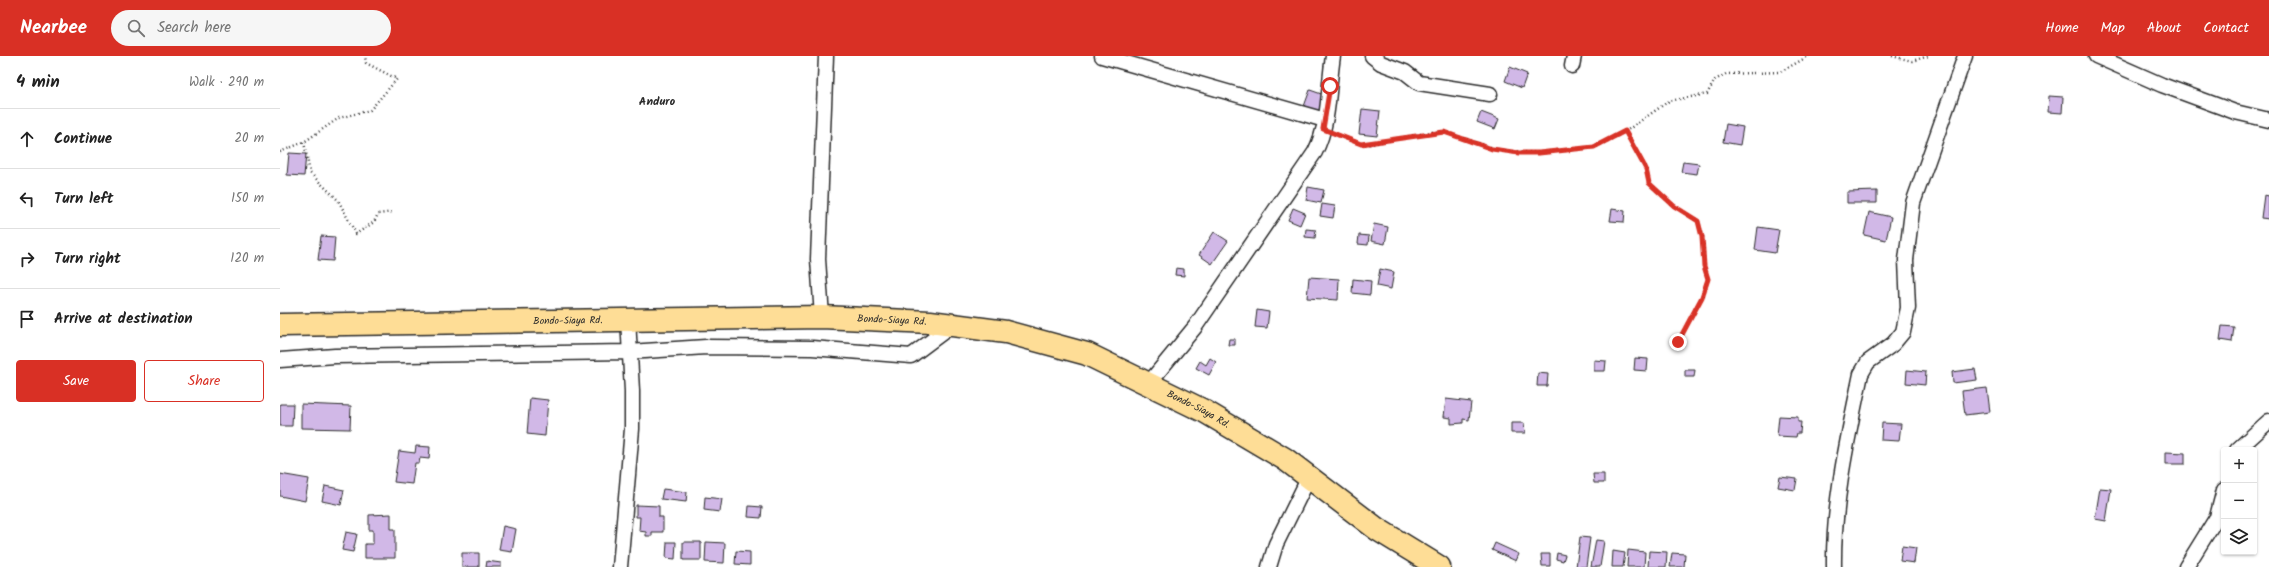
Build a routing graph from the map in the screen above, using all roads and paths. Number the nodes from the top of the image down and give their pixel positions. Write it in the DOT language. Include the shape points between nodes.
graph roads {
  1 [pos="365,56"];
  2 [pos="826,56"];
  3 [pos="1102,56"];
  4 [pos="1333,56"];
  5 [pos="1372,56"];
  6 [pos="1809,56"];
  7 [pos="1892,56"];
  8 [pos="1929,56"];
  9 [pos="1965,56"];
  10 [pos="2096,56"];
  11 [pos="1490,94"];
  12 [pos="2269,120"];
  13 [pos="1324,125"];
  14 [pos="1625,131"];
  15 [pos="304,142"];
  16 [pos="280,152"];
  17 [pos="393,212"];
  18 [pos="822,317"];
  19 [pos="628,319"];
  20 [pos="954,324"];
  21 [pos="280,325"];
  22 [pos="1678,342"];
  23 [pos="629,352"];
  24 [pos="280,360"];
  25 [pos="1149,384"];
  26 [pos="2269,421"];
  27 [pos="2240,447"];
  28 [pos="1309,477"];
  29 [pos="2221,502"];
  30 [pos="620,567"];
  31 [pos="1269,567"];
  32 [pos="1439,567"];
  33 [pos="1834,567"];
  34 [pos="2186,567"];
  1 -- 15 [label="path" via="366,63 397,79 370,110 339,118"];
  2 -- 18 [label="street" via="818,259"];
  3 -- 13 [label="street"];
  4 -- 13 [label="street"];
  5 -- 11 [label="street" via="1405,72 1419,83"];
  6 -- 14 [label="path" via="1780,72 1726,74 1715,80 1707,94 1669,101"];
  7 -- 8 [label="path" via="1912,61"];
  9 -- 33 [label="street" via="1914,199 1906,260 1906,323 1898,339 1868,362 1861,374 1841,478 1836,516"];
  10 -- 12 [label="street" via="2162,86 2235,112"];
  13 -- 14 [label="path" via="1361,144 1444,132 1492,149 1533,153 1594,147"];
  13 -- 25 [label="street" via="1315,152 1252,246 1195,328"];
  14 -- 22 [label="path" via="1646,169 1649,183 1674,206 1698,221 1708,279 1702,297"];
  15 -- 16 [label="path"];
  15 -- 17 [label="path" via="310,173 338,200 356,234 374,222 378,214"];
  18 -- 19 [label="highway, Bondo-Siaya Rd."];
  18 -- 20 [label="highway, Bondo-Siaya Rd." via="886,318"];
  19 -- 21 [label="highway, Bondo-Siaya Rd."];
  19 -- 23 [label="street"];
  20 -- 23 [label="street" via="911,356 797,348 706,347"];
  20 -- 25 [label="highway, Bondo-Siaya Rd." via="1006,332 1087,354"];
  23 -- 24 [label="street" via="335,356"];
  23 -- 30 [label="street" via="632,429"];
  25 -- 28 [label="highway, Bondo-Siaya Rd." via="1251,438"];
  26 -- 27 [label="street"];
  28 -- 31 [label="street" via="1276,544"];
  28 -- 32 [label="highway, Bondo-Siaya Rd." via="1377,529"];
  29 -- 34 [label="street" via="2217,517"];
}
